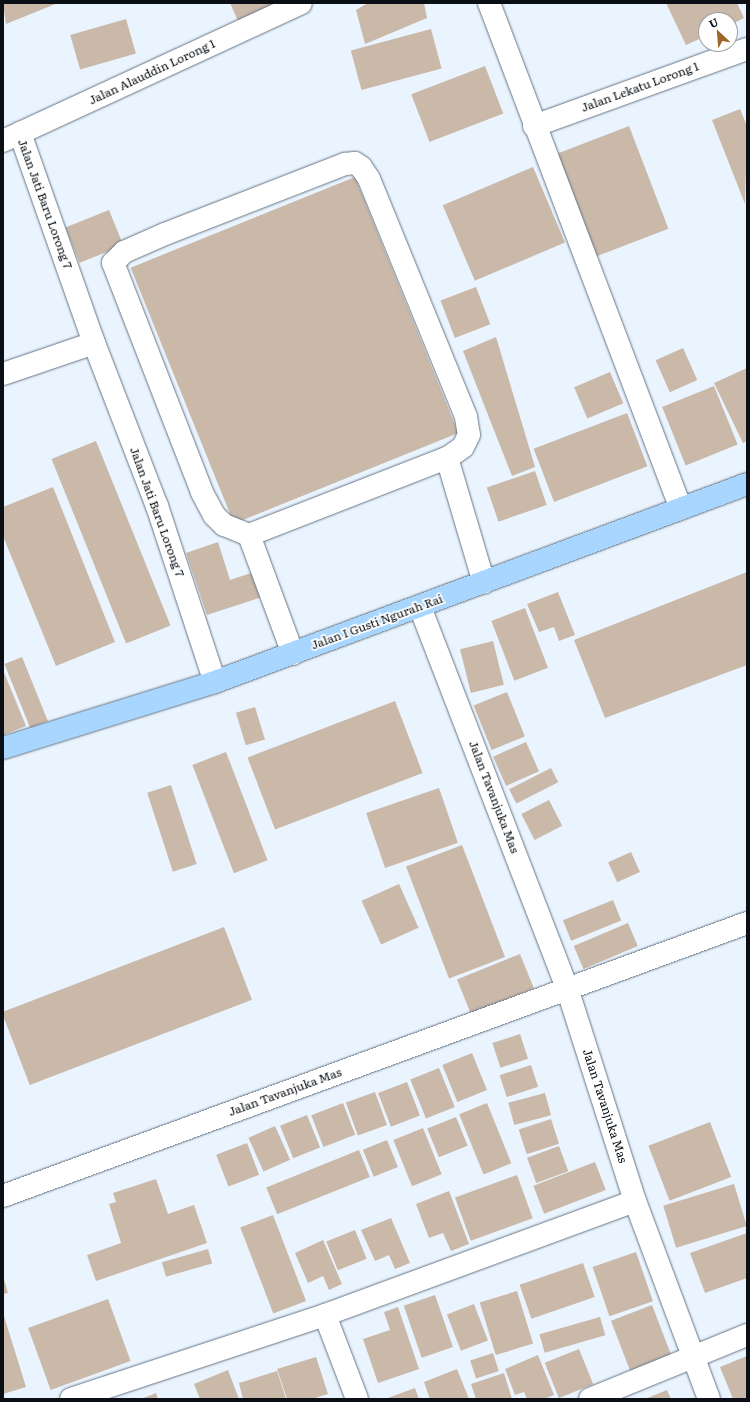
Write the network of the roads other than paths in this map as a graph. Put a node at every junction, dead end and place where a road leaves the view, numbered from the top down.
1 (301, 3) edge
2 (489, 3) edge
3 (747, 49) edge
4 (534, 126) junction
5 (11, 137) edge
6 (94, 343) junction
7 (3, 374) edge
8 (446, 458) junction
9 (747, 484) edge
10 (681, 509) junction
11 (249, 535) junction
12 (484, 582) junction
13 (420, 607) junction
14 (293, 654) junction
15 (215, 682) junction
16 (3, 748) edge
17 (747, 923) edge
18 (567, 988) junction
19 (3, 1196) edge
20 (635, 1201) junction
21 (326, 1316) junction
22 (747, 1335) edge
23 (692, 1356) junction
24 (71, 1399) edge
25 (357, 1399) edge
26 (590, 1399) edge
27 (709, 1399) edge

1 - 5 street, Jalan Alauddin Lorong 1
2 - 4 street
3 - 4 street, Jalan Lekatu Lorong 1
4 - 10 street
5 - 6 street, Jalan Jati Baru Lorong 7
6 - 7 street
6 - 15 street, Jalan Jati Baru Lorong 7
8 - 11 street
8 - 11 street
8 - 12 street
9 - 10 main road, Jalan I Gusti Ngurah Rai
10 - 12 main road, Jalan I Gusti Ngurah Rai
11 - 14 street
12 - 13 main road, Jalan I Gusti Ngurah Rai
13 - 14 main road, Jalan I Gusti Ngurah Rai
13 - 18 street, Jalan Tavanjuka Mas
14 - 15 main road, Jalan I Gusti Ngurah Rai
15 - 16 main road, Jalan I Gusti Ngurah Rai
17 - 18 street
18 - 19 street, Jalan Tavanjuka Mas
18 - 20 street, Jalan Tavanjuka Mas
20 - 21 street
20 - 23 street, Jalan Tavanjuka Mas
21 - 24 street
21 - 25 street
22 - 23 street
23 - 26 street
23 - 27 street, Jalan Tavanjuka Mas

